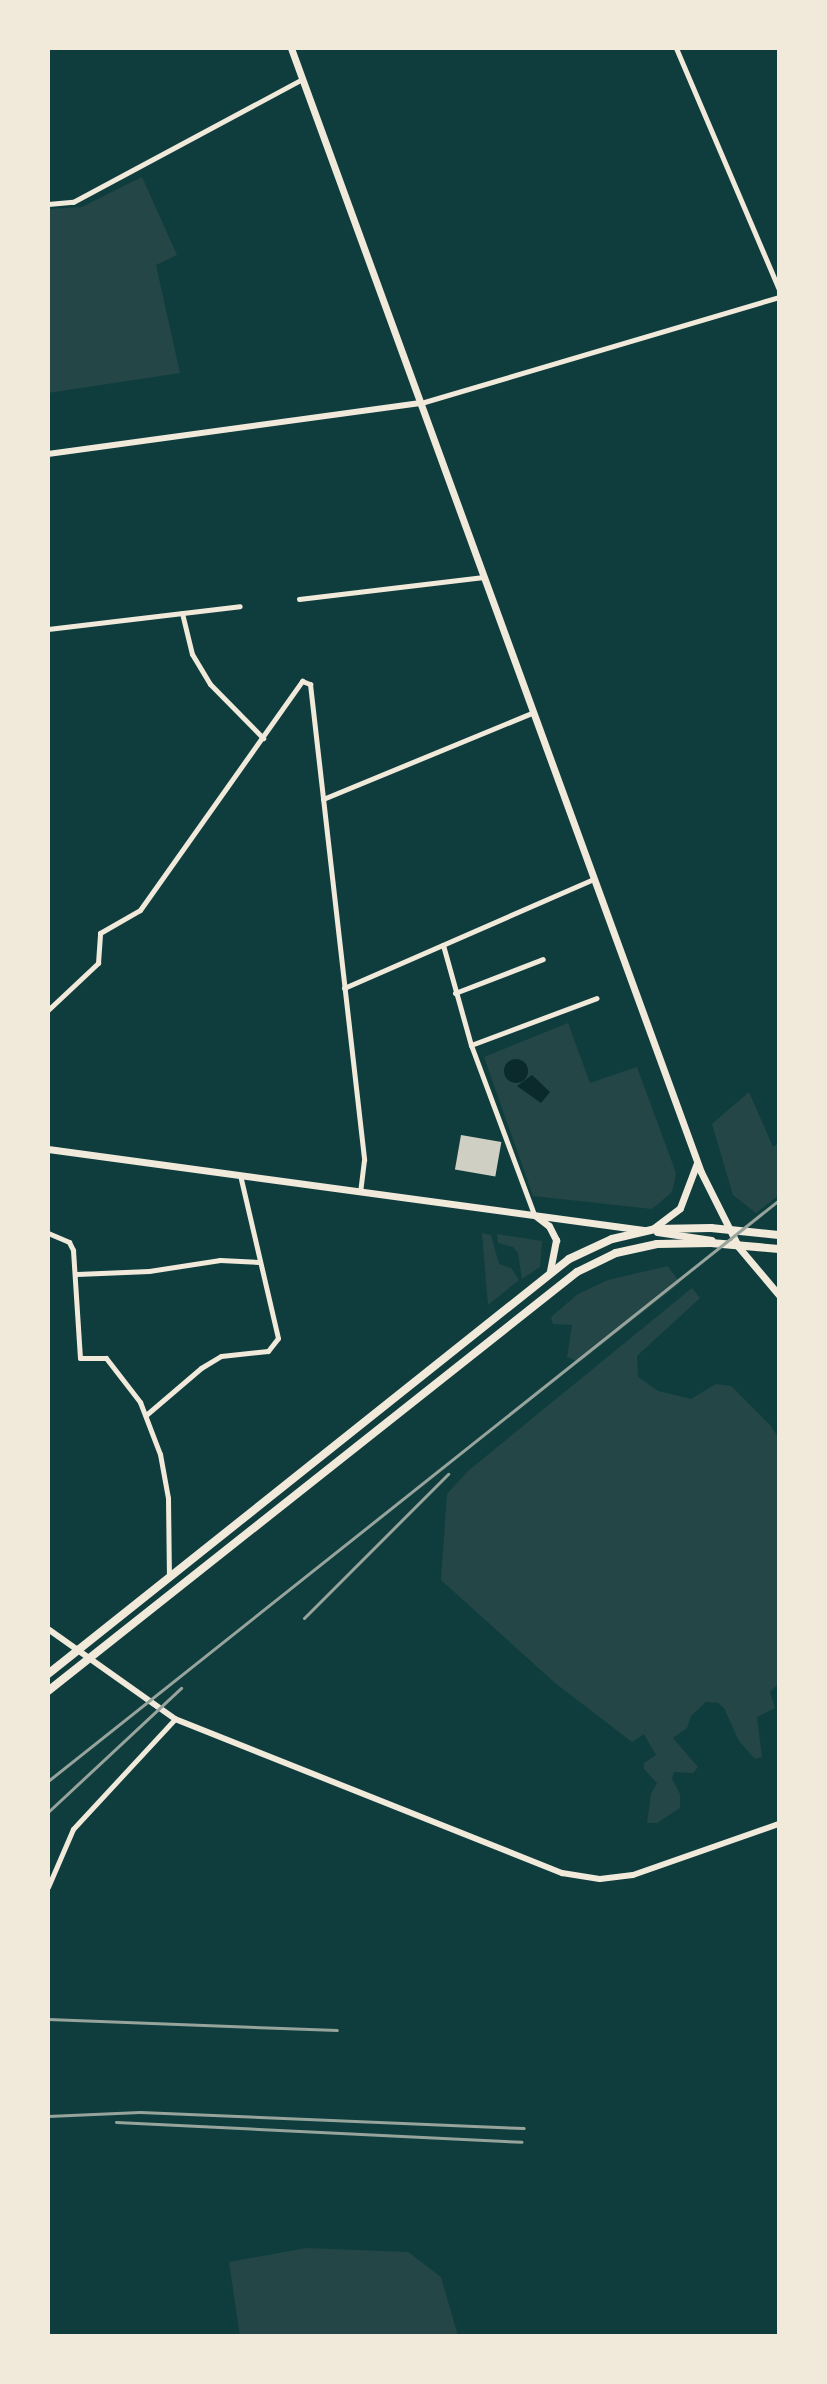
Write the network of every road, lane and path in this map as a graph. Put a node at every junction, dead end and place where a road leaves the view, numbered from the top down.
1 (291, 48) edge
2 (676, 48) edge
3 (302, 79) junction
4 (48, 204) edge
5 (779, 289) edge
6 (779, 297) edge
7 (421, 403) junction
8 (48, 454) edge
9 (484, 577) junction
10 (299, 599) dead end
11 (240, 606) dead end
12 (182, 613) junction
13 (48, 629) edge
14 (534, 712) junction
15 (263, 738) junction
16 (323, 799) junction
17 (594, 879) junction
18 (443, 945) junction
19 (543, 959) dead end
20 (344, 988) junction
21 (455, 993) junction
22 (597, 998) dead end
23 (48, 1010) edge
24 (471, 1045) junction
25 (48, 1149) edge
26 (697, 1161) junction
27 (240, 1174) junction
28 (360, 1191) junction
29 (534, 1214) junction
30 (728, 1229) junction
31 (648, 1230) junction
32 (48, 1233) edge
33 (779, 1235) edge
34 (737, 1244) junction
35 (779, 1249) edge
36 (259, 1262) junction
37 (550, 1272) junction
38 (77, 1274) junction
39 (779, 1295) edge
40 (146, 1415) junction
41 (169, 1577) junction
42 (48, 1629) edge
43 (78, 1650) junction
44 (90, 1658) junction
45 (48, 1674) edge
46 (48, 1691) edge
47 (175, 1719) junction
48 (779, 1824) edge
49 (48, 1887) edge

1 - 3 main road
2 - 5 street
3 - 4 street
3 - 7 main road
6 - 7 street
7 - 8 street
7 - 9 main road
9 - 10 street
9 - 14 main road
11 - 12 street
12 - 13 street
12 - 15 street
14 - 16 street
14 - 17 main road
15 - 16 street
15 - 23 street
16 - 20 street
17 - 18 street
17 - 26 main road
18 - 20 street
18 - 21 street
19 - 21 street
20 - 28 street
21 - 24 street
22 - 24 street
24 - 29 street
25 - 27 main road
26 - 30 main road
26 - 31 main road
27 - 28 main road
27 - 36 street
28 - 29 main road
29 - 31 main road
29 - 37 main road
30 - 31 highway
30 - 33 highway
30 - 34 main road
31 - 34 main road
31 - 37 highway
32 - 38 street
34 - 35 highway
34 - 39 main road
34 - 44 highway
36 - 38 street
36 - 40 street
37 - 41 highway
38 - 40 street
40 - 41 street
41 - 43 highway
42 - 43 street
43 - 44 street
43 - 45 highway
44 - 46 highway
44 - 47 street
47 - 48 street
47 - 49 street

